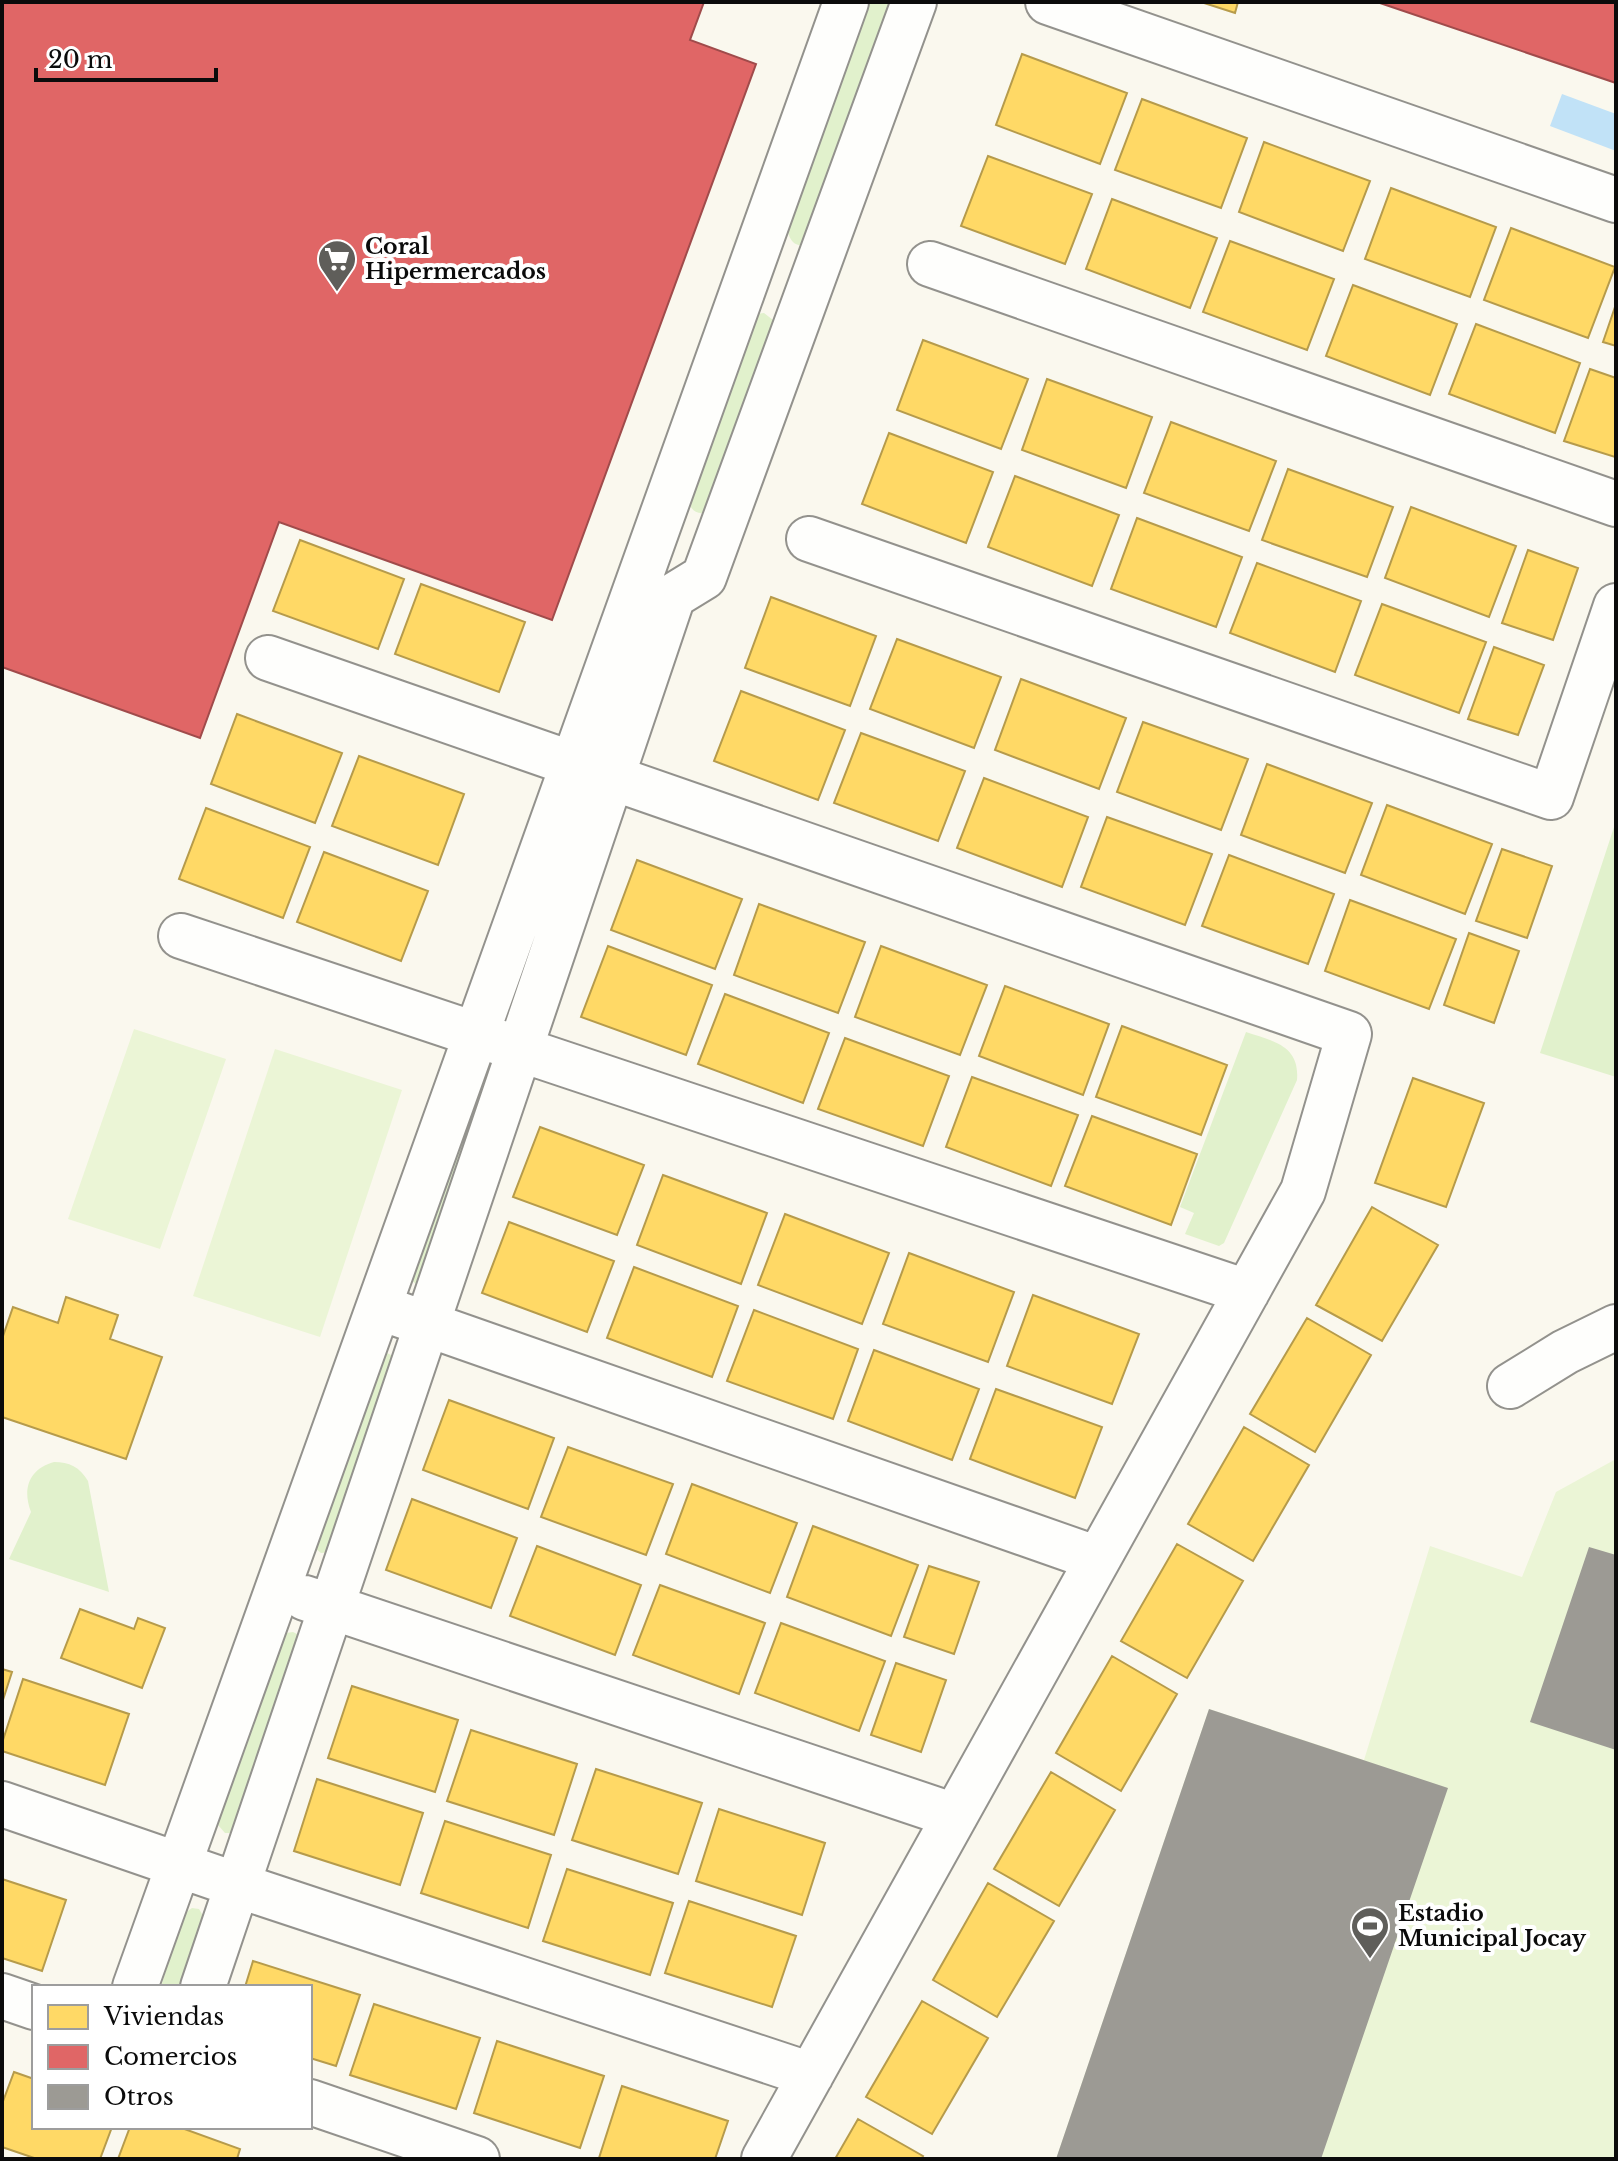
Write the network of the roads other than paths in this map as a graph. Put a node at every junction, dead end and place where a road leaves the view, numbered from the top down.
1 (846, 2) edge
2 (914, 2) edge
3 (1048, 2) edge
4 (1616, 200) edge
5 (930, 264) dead end
6 (750, 272) junction
7 (809, 289) junction
8 (1616, 504) edge
9 (809, 539) dead end
10 (1616, 606) edge
11 (268, 658) dead end
12 (593, 771) junction
13 (181, 936) dead end
14 (476, 1035) junction
15 (521, 1048) junction
16 (1247, 1292) junction
17 (379, 1306) junction
18 (427, 1325) junction
19 (1616, 1327) edge
20 (1510, 1386) dead end
21 (1098, 1559) junction
22 (277, 1589) junction
23 (331, 1606) junction
24 (2, 1804) edge
25 (955, 1816) junction
26 (179, 1864) junction
27 (237, 1885) junction
28 (136, 1985) edge
29 (204, 1985) edge
30 (2, 1996) edge
31 (32, 2006) edge
32 (811, 2075) junction
33 (312, 2103) edge
34 (477, 2159) edge
35 (764, 2159) edge

1 - 6 street
2 - 7 street
3 - 4 street
5 - 8 street
6 - 7 street
6 - 12 street
7 - 12 street
9 - 10 street
11 - 12 street
12 - 14 street
12 - 15 street
12 - 16 street
13 - 14 street
14 - 15 street
14 - 17 street
15 - 16 street
15 - 18 street
16 - 21 street
17 - 18 street
17 - 22 street
18 - 21 street
18 - 23 street
19 - 20 street
21 - 25 street
22 - 23 street
22 - 26 street
23 - 25 street
23 - 27 street
24 - 26 street
25 - 32 street
26 - 27 street
26 - 28 street
27 - 29 street
27 - 32 street
30 - 31 street
32 - 35 street
33 - 34 street

